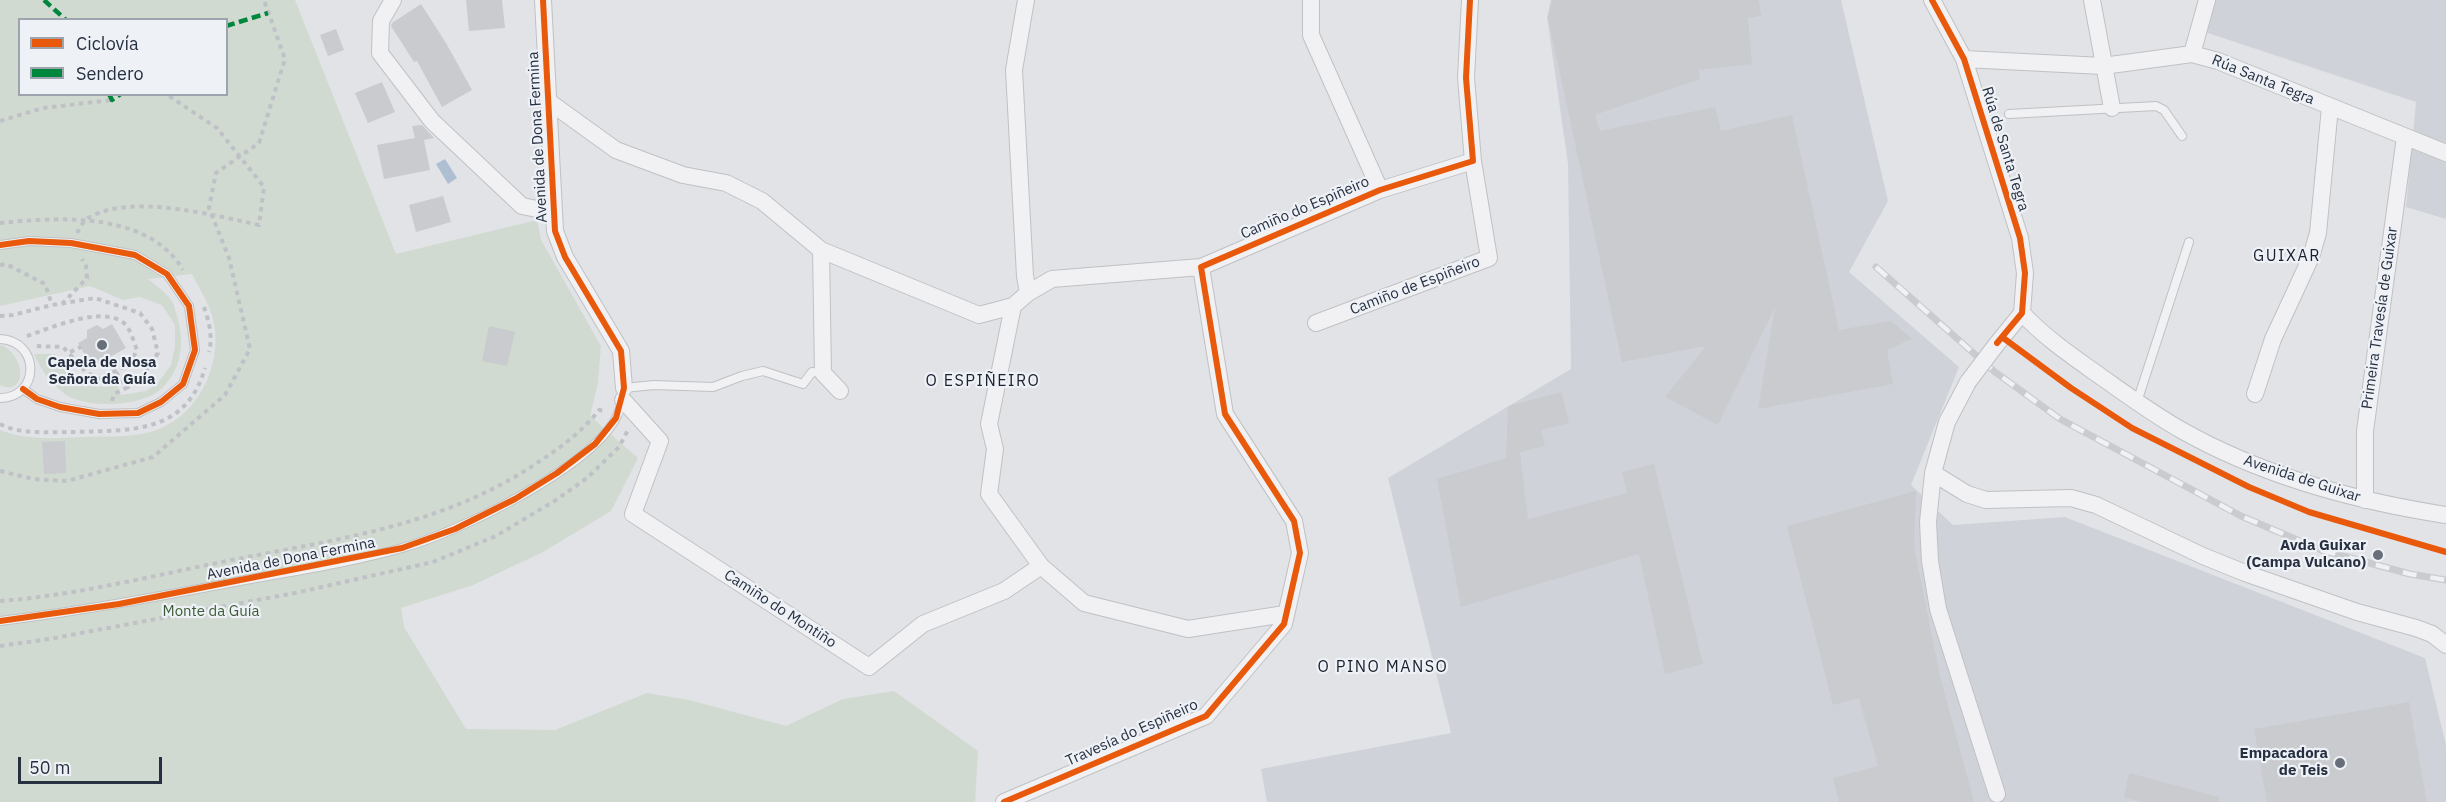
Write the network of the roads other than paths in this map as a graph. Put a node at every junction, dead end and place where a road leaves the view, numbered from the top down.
1 (393, 0) edge
2 (543, 0) edge
3 (1026, 0) edge
4 (1311, 0) edge
5 (1470, 0) edge
6 (1932, 0) edge
7 (2091, 0) edge
8 (2207, 0) edge
9 (2192, 54) junction
10 (1964, 59) junction
11 (2103, 66) junction
12 (548, 101) junction
13 (2330, 107) junction
14 (2112, 108) junction
15 (2009, 114) dead end
16 (2182, 136) dead end
17 (2405, 137) junction
18 (2446, 153) edge
19 (1473, 161) junction
20 (1380, 190) junction
21 (552, 212) junction
22 (2189, 242) dead end
23 (0, 245) edge
24 (821, 250) junction
25 (1201, 267) junction
26 (1028, 292) junction
27 (1012, 306) junction
28 (2022, 314) junction
29 (1316, 323) dead end
30 (0, 339) edge
31 (823, 373) junction
32 (23, 389) junction
33 (840, 391) dead end
34 (623, 394) junction
35 (2255, 394) dead end
36 (0, 398) edge
37 (2137, 402) junction
38 (1933, 473) junction
39 (2365, 500) junction
40 (2446, 515) edge
41 (1041, 566) junction
42 (1285, 614) junction
43 (0, 621) edge
44 (2446, 645) edge
45 (1997, 794) dead end
46 (1004, 802) edge

1 - 21 street, Avenida de Dona Fermina
2 - 12 street, Avenida de Dona Fermina
3 - 26 street
4 - 20 street, Camiño do Espiñeiro
5 - 19 street
6 - 10 street, Rúa de Santa Tegra
7 - 11 street
8 - 9 street
9 - 11 street, Rúa Santa Tegra
9 - 13 street, Rúa Santa Tegra
10 - 11 street, Rúa Santa Tegra
10 - 28 street, Rúa de Santa Tegra
11 - 14 street
12 - 21 street, Avenida de Dona Fermina
12 - 24 street, Camiño do Espiñeiro
13 - 17 street, Rúa Santa Tegra
13 - 35 street
14 - 15 lane
14 - 16 lane
17 - 18 street, Rúa Santa Tegra
17 - 39 street, Primeira Travesía de Guixar
19 - 20 street, Camiño do Espiñeiro
19 - 29 street, Camiño de Espiñeiro
20 - 25 street, Camiño do Espiñeiro
21 - 34 street, Avenida de Dona Fermina
22 - 37 lane
23 - 32 lane
24 - 27 street, Camiño do Espiñeiro
24 - 31 street
25 - 26 street, Camiño do Espiñeiro
25 - 42 street, Travesía do Espiñeiro
26 - 27 street, Camiño do Espiñeiro
27 - 41 street
28 - 37 street, Avenida de Guixar
28 - 38 street, bridge
30 - 32 lane
31 - 33 street
31 - 34 lane
32 - 36 lane
34 - 41 street, Camiño do Montiño
34 - 43 lane, Avenida de Dona Fermina
37 - 39 street, Avenida de Guixar
38 - 44 street
38 - 45 street
39 - 40 street, Avenida de Guixar
41 - 42 street
42 - 46 street, Travesía do Espiñeiro

